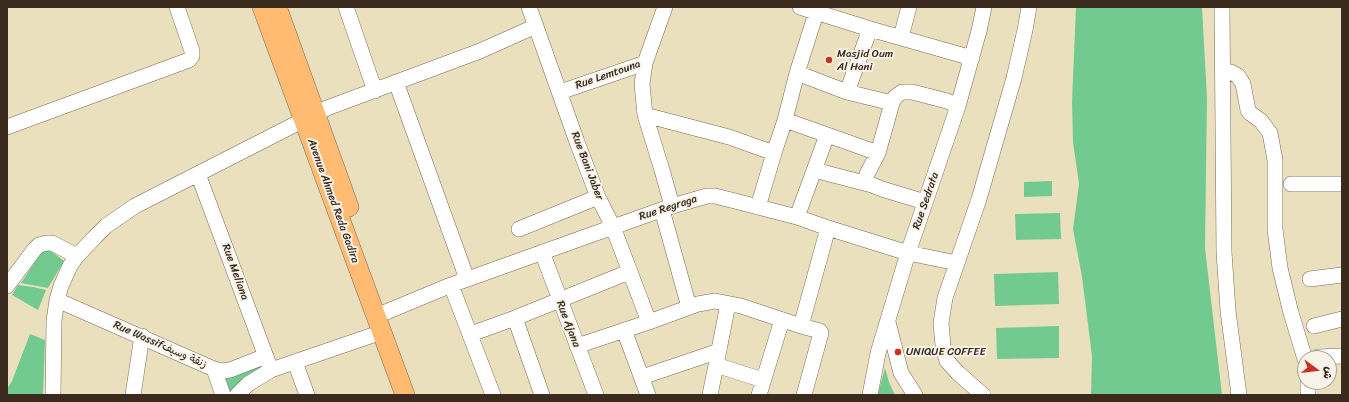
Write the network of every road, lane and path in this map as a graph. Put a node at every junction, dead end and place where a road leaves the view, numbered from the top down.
1 (176, 7) edge
2 (262, 7) edge
3 (277, 7) edge
4 (346, 7) edge
5 (529, 7) edge
6 (665, 7) edge
7 (800, 7) edge
8 (909, 7) edge
9 (984, 7) edge
10 (1029, 7) edge
11 (1222, 7) edge
12 (818, 9) edge
13 (536, 26) junction
14 (870, 29) junction
15 (901, 37) junction
16 (972, 58) junction
17 (645, 63) junction
18 (797, 73) junction
19 (1223, 73) junction
20 (396, 82) junction
21 (375, 91) junction
22 (560, 92) junction
23 (848, 92) junction
24 (892, 103) junction
25 (958, 106) junction
26 (645, 115) junction
27 (310, 117) junction
28 (785, 120) junction
29 (7, 127) edge
30 (827, 135) junction
31 (774, 153) junction
32 (878, 153) junction
33 (814, 170) junction
34 (198, 174) junction
35 (866, 183) junction
36 (1292, 184) dead end
37 (1342, 184) edge
38 (598, 197) junction
39 (925, 202) junction
40 (758, 207) junction
41 (667, 208) junction
42 (797, 217) junction
43 (613, 227) junction
44 (828, 228) junction
45 (519, 229) dead end
46 (542, 252) junction
47 (908, 253) junction
48 (77, 256) junction
49 (957, 263) junction
50 (629, 272) junction
51 (1342, 275) edge
52 (468, 279) junction
53 (1310, 279) dead end
54 (451, 285) junction
55 (7, 286) edge
56 (57, 300) junction
57 (559, 300) junction
58 (728, 304) junction
59 (689, 307) junction
60 (386, 312) junction
61 (515, 318) junction
62 (1342, 318) edge
63 (888, 319) junction
64 (782, 320) junction
65 (649, 322) junction
66 (801, 326) junction
67 (1314, 326) dead end
68 (624, 330) junction
69 (382, 332) junction
70 (471, 334) junction
71 (142, 336) junction
72 (577, 346) junction
73 (1308, 350) edge
74 (266, 356) junction
75 (717, 358) junction
76 (295, 362) junction
77 (214, 369) junction
78 (271, 370) junction
79 (642, 377) junction
80 (763, 380) junction
81 (593, 394) edge
82 (52, 395) edge
83 (133, 395) edge
84 (223, 395) edge
85 (237, 395) edge
86 (307, 395) edge
87 (405, 395) edge
88 (417, 395) edge
89 (493, 395) edge
90 (542, 395) edge
91 (648, 395) edge
92 (710, 395) edge
93 (758, 395) edge
94 (804, 395) edge
95 (870, 395) edge
96 (915, 395) edge
97 (983, 395) edge
98 (1239, 395) edge

1 - 29 street
2 - 27 main road, Avenue Ahmed Reda Gadira
3 - 27 main road, Avenue Ahmed Reda Gadira
4 - 21 street
5 - 13 street, Rue Bani Jaber
6 - 17 street, Rue Lemtouna
7 - 12 street
8 - 15 street
9 - 16 street, Rue Sedrata
10 - 49 street
11 - 19 street
12 - 14 street
12 - 18 street
13 - 20 street
13 - 22 street, Rue Bani Jaber
14 - 15 street
14 - 23 street
15 - 16 street
16 - 25 street, Rue Sedrata
17 - 22 street, Rue Lemtouna
17 - 26 street
18 - 23 street
18 - 28 street
19 - 73 street
19 - 98 street
20 - 21 street
20 - 52 street
21 - 27 street
22 - 38 street, Rue Bani Jaber
23 - 24 street
24 - 25 street
24 - 32 street
25 - 39 street, Rue Sedrata
26 - 31 street
26 - 41 street
27 - 34 street
27 - 60 main road, Avenue Ahmed Reda Gadira
27 - 69 main road, Avenue Ahmed Reda Gadira
28 - 30 street
28 - 31 street
30 - 32 street
30 - 33 street
31 - 40 street
32 - 35 street
33 - 35 street
33 - 42 street
34 - 48 street
34 - 74 street, Rue Meliana
35 - 39 street
36 - 37 street
38 - 43 street, Rue Bani Jaber
38 - 45 street
39 - 47 street, Rue Sedrata
40 - 41 street, Rue Regraga
40 - 42 street, Rue Regraga
41 - 43 street, Rue Regraga
41 - 59 street
42 - 44 street, Rue Regraga
43 - 46 street, Rue Regraga
43 - 50 street, Rue Bani Jaber
44 - 47 street, Rue Regraga
44 - 66 street
46 - 52 street, Rue Regraga
46 - 57 street, Rue Ajana
47 - 49 street, Rue Regraga
47 - 63 street, Rue Sedrata
48 - 55 street
48 - 56 street
49 - 97 street
50 - 57 street
50 - 65 street, Rue Bani Jaber
51 - 53 street
52 - 54 street, Rue Regraga
54 - 60 street, Rue Regraga
54 - 70 street
56 - 71 street, Rue Wassifزنقة وسيف
56 - 82 street
57 - 61 street
57 - 72 street, Rue Ajana
58 - 59 street
58 - 64 street
58 - 75 street
59 - 65 street
60 - 88 main road, Avenue Ahmed Reda Gadira
61 - 70 street
61 - 90 street
62 - 67 street
63 - 95 street, Rue Sedrata
63 - 96 street
64 - 66 street
64 - 80 street
65 - 68 street
66 - 94 street
68 - 72 street
68 - 79 street
69 - 76 street
69 - 87 main road, Avenue Ahmed Reda Gadira
70 - 89 street
71 - 77 street, Rue Wassifزنقة وسيف
71 - 83 street
72 - 81 street, Rue Ajana
74 - 77 street, Rue Wassifزنقة وسيف
74 - 78 street, Rue Meliana
75 - 79 street
75 - 80 street
75 - 92 street
76 - 78 street
76 - 86 street
77 - 84 street
78 - 85 street
79 - 91 street
80 - 93 street

